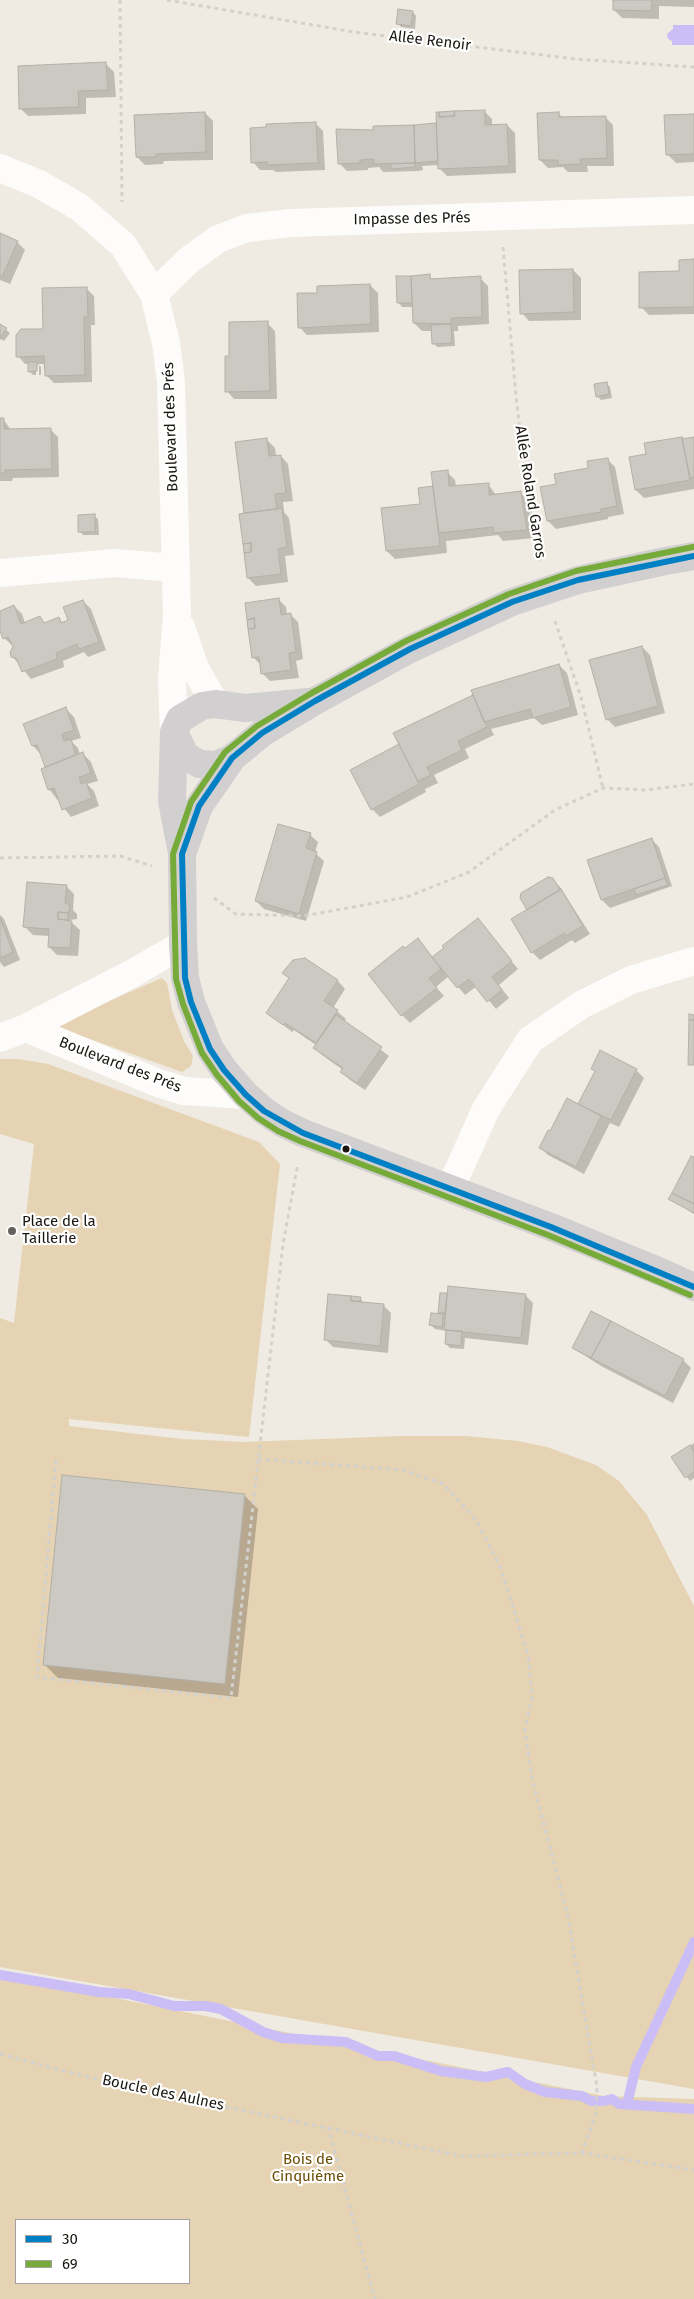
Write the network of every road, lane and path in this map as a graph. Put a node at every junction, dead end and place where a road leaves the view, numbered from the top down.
1 (120, 0) edge
2 (167, 0) edge
3 (694, 67) edge
4 (0, 168) edge
5 (694, 210) edge
6 (502, 217) junction
7 (123, 245) junction
8 (154, 294) junction
9 (694, 556) edge
10 (175, 568) junction
11 (0, 573) edge
12 (546, 591) junction
13 (177, 616) junction
14 (315, 701) junction
15 (215, 704) junction
16 (174, 732) junction
17 (232, 758) junction
18 (694, 784) edge
19 (603, 788) junction
20 (0, 858) edge
21 (182, 865) junction
22 (183, 944) junction
23 (694, 961) edge
24 (26, 1028) junction
25 (0, 1038) edge
26 (246, 1095) junction
27 (304, 1133) junction
28 (450, 1189) junction
29 (694, 1287) edge
30 (258, 1459) junction
31 (56, 1460) dead end
32 (0, 2054) edge
33 (328, 2127) junction
34 (582, 2153) junction
35 (694, 2170) edge
36 (375, 2299) edge

1 - 7 path
2 - 3 path, Allée Renoir
4 - 7 street, Boulevard des Prés
5 - 6 street, Impasse des Prés
6 - 8 street, Impasse des Prés
6 - 12 path, Allée Roland Garros
7 - 8 street, Boulevard des Prés
8 - 10 street, Boulevard des Prés
9 - 12 street
10 - 11 street
10 - 13 street, Boulevard des Prés
12 - 14 street
12 - 19 path, Allée Roland Garros
13 - 15 street, Boulevard des Prés
13 - 16 street, Boulevard des Prés
14 - 15 street
14 - 17 street
15 - 16 street
15 - 17 street
16 - 17 street
16 - 21 street, Boulevard des Prés
17 - 21 street
18 - 19 path
19 - 21 path
20 - 21 path
21 - 22 street
22 - 24 street, Boulevard des Prés
22 - 26 street
23 - 28 street
24 - 25 street, Boulevard des Prés
24 - 26 street, Boulevard des Prés
26 - 27 street
27 - 28 street
27 - 30 path
28 - 29 street
30 - 31 path
30 - 34 path
32 - 33 path, Boucle des Aulnes
33 - 34 path, Boucle des Aulnes
33 - 36 path
34 - 35 path, Boucle des Aulnes

